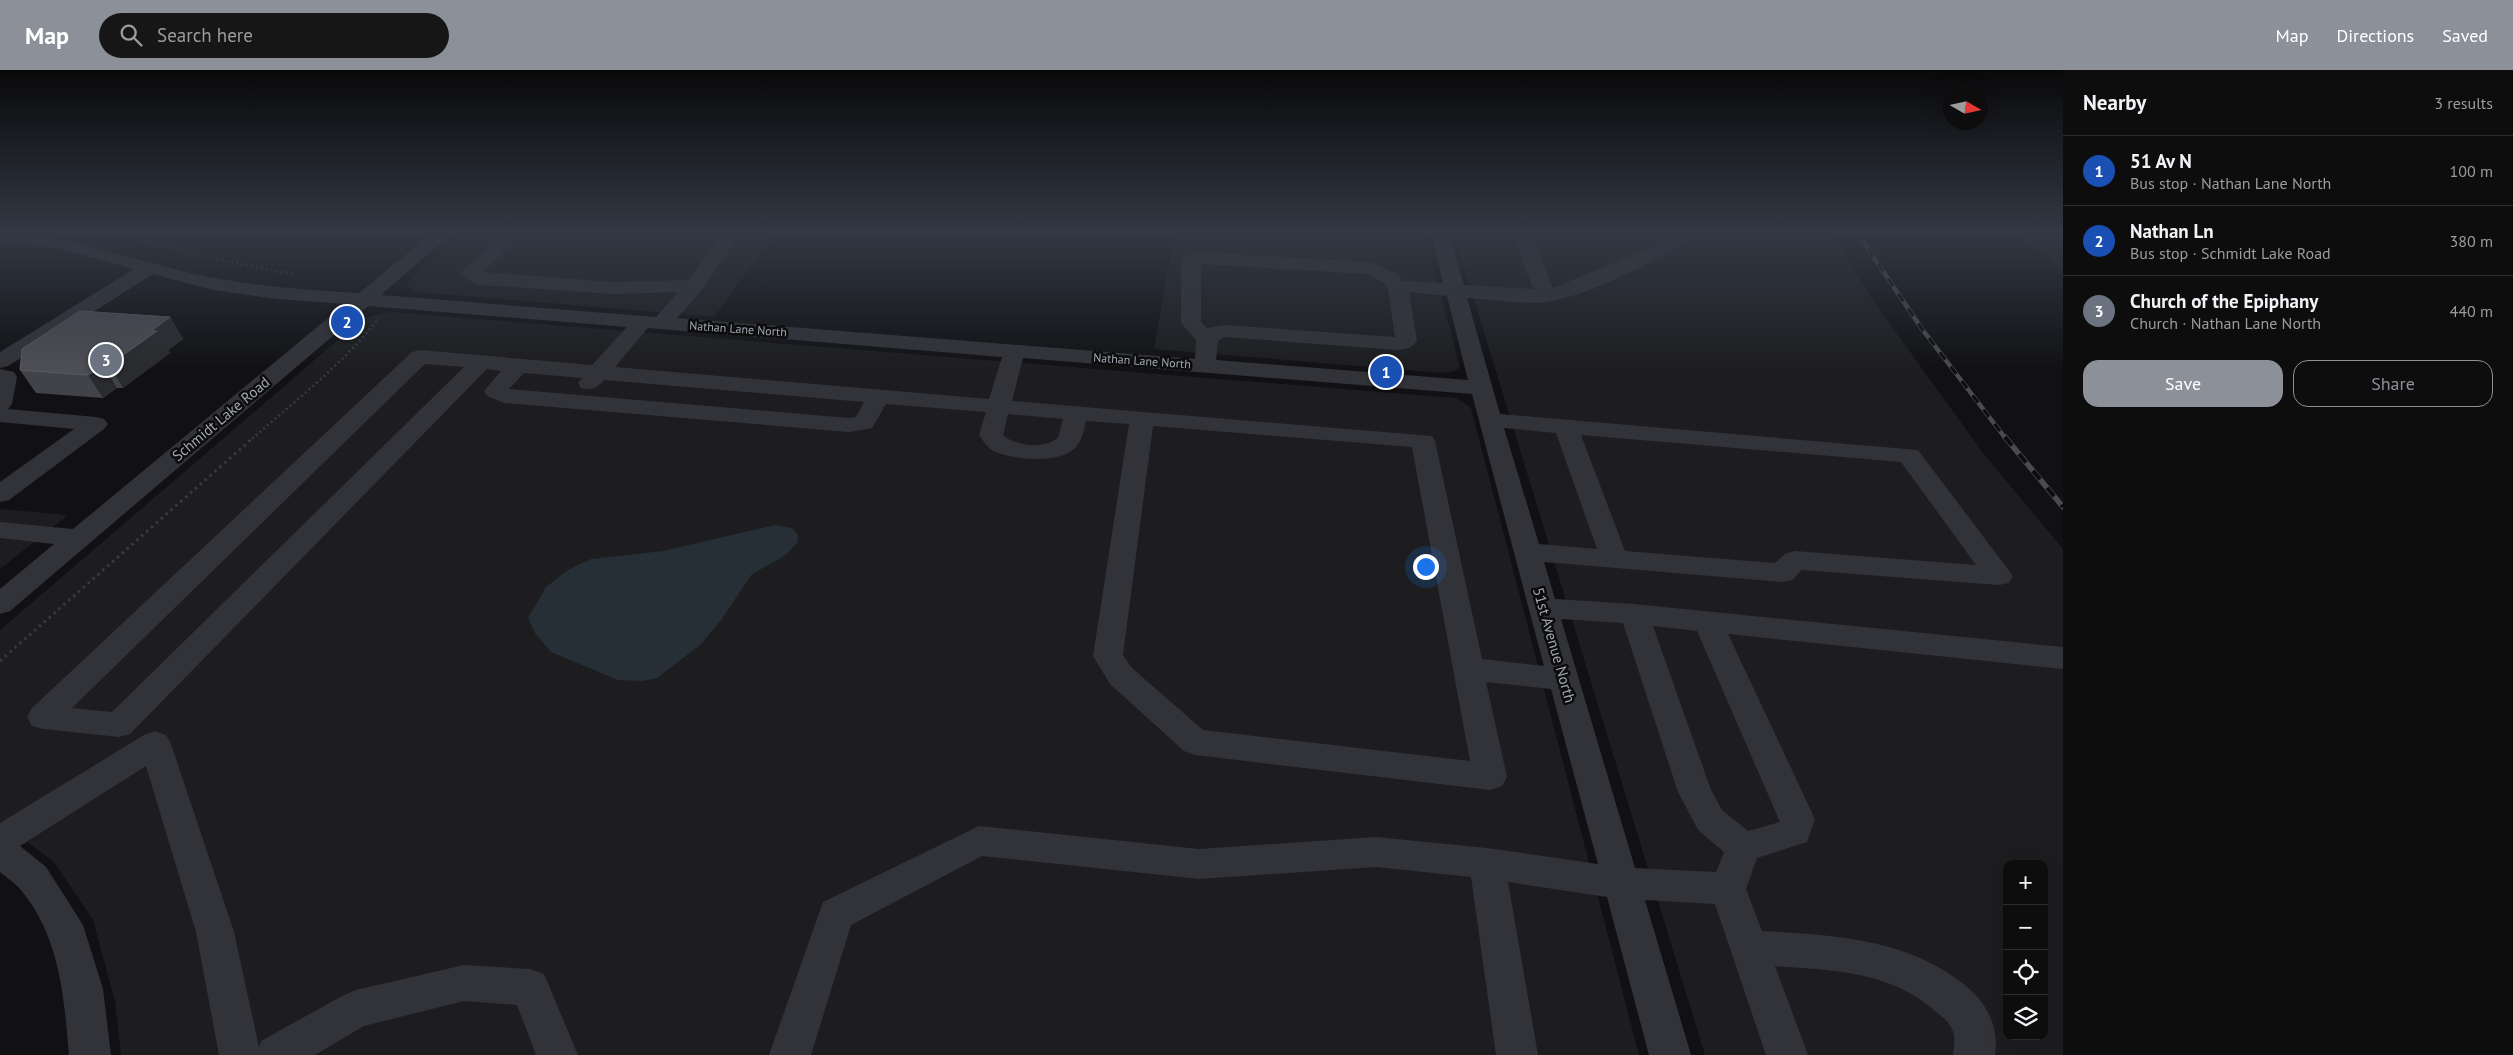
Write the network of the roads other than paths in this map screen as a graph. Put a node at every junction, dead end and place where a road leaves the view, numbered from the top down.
1 (129, 280) edge
2 (202, 280) edge
3 (390, 280) edge
4 (495, 280) edge
5 (699, 280) edge
6 (1190, 280) edge
7 (1392, 280) edge
8 (1453, 280) edge
9 (1540, 280) edge
10 (1593, 280) edge
11 (695, 286) junction
12 (1398, 287) junction
13 (1456, 291) junction
14 (1546, 296) junction
15 (362, 300) junction
16 (652, 323) junction
17 (1207, 339) junction
18 (1014, 351) junction
19 (0, 361) edge
20 (482, 362) junction
21 (519, 365) junction
22 (1205, 366) junction
23 (597, 372) junction
24 (0, 376) edge
25 (1483, 388) junction
26 (879, 396) junction
27 (574, 402) junction
28 (0, 404) edge
29 (1000, 406) junction
30 (1076, 413) junction
31 (0, 415) edge
32 (1142, 419) junction
33 (1490, 420) junction
34 (1566, 426) junction
35 (0, 494) edge
36 (0, 530) edge
37 (80, 538) junction
38 (1528, 552) junction
39 (1615, 560) junction
40 (0, 604) edge
41 (1544, 608) junction
42 (1634, 614) junction
43 (1708, 622) junction
44 (2063, 658) edge
45 (1470, 670) junction
46 (1564, 679) junction
47 (0, 842) edge
48 (1743, 847) junction
49 (0, 851) edge
50 (1487, 863) junction
51 (1621, 883) junction
52 (1728, 889) junction
53 (1749, 947) junction
54 (90, 1055) edge
55 (240, 1055) edge
56 (276, 1055) edge
57 (557, 1055) edge
58 (790, 1055) edge
59 (1517, 1055) edge
60 (1670, 1055) edge
61 (1787, 1055) edge
62 (1974, 1055) edge

1 - 19 street
2 - 15 street, Nathan Lane North
3 - 15 street, Schmidt Lake Road
4 - 11 street
5 - 11 street
6 - 17 street
7 - 12 street
8 - 13 street, 51st Avenue North
9 - 14 street
10 - 14 street
11 - 16 street
12 - 13 street
12 - 17 street
13 - 14 street
13 - 25 street, 51st Avenue North
15 - 16 street, Nathan Lane North
15 - 37 street, Schmidt Lake Road
16 - 18 street, Nathan Lane North
16 - 23 street
17 - 22 street
18 - 22 street, Nathan Lane North
18 - 29 street
20 - 20 street
20 - 21 street
21 - 23 street
21 - 27 street
22 - 25 street, Nathan Lane North
23 - 26 street
23 - 27 street
24 - 28 street
25 - 33 street, 51st Avenue North
26 - 27 street
26 - 29 street
29 - 30 street
29 - 30 street
30 - 32 street
31 - 35 street
32 - 45 street
32 - 45 street
33 - 34 street
33 - 38 street, 51st Avenue North
34 - 39 street
34 - 39 street
36 - 37 street
37 - 40 street, Schmidt Lake Road
38 - 39 street
38 - 41 street, 51st Avenue North
41 - 42 street
41 - 46 street, 51st Avenue North
42 - 43 street
42 - 48 street
43 - 44 street
43 - 48 street
45 - 46 street
46 - 51 street, 51st Avenue North
47 - 55 street
48 - 52 street
49 - 54 street
50 - 51 street
50 - 58 street
50 - 59 street
51 - 52 street
51 - 60 street, 51st Avenue North
52 - 53 street
53 - 61 street
53 - 62 street
56 - 57 street

